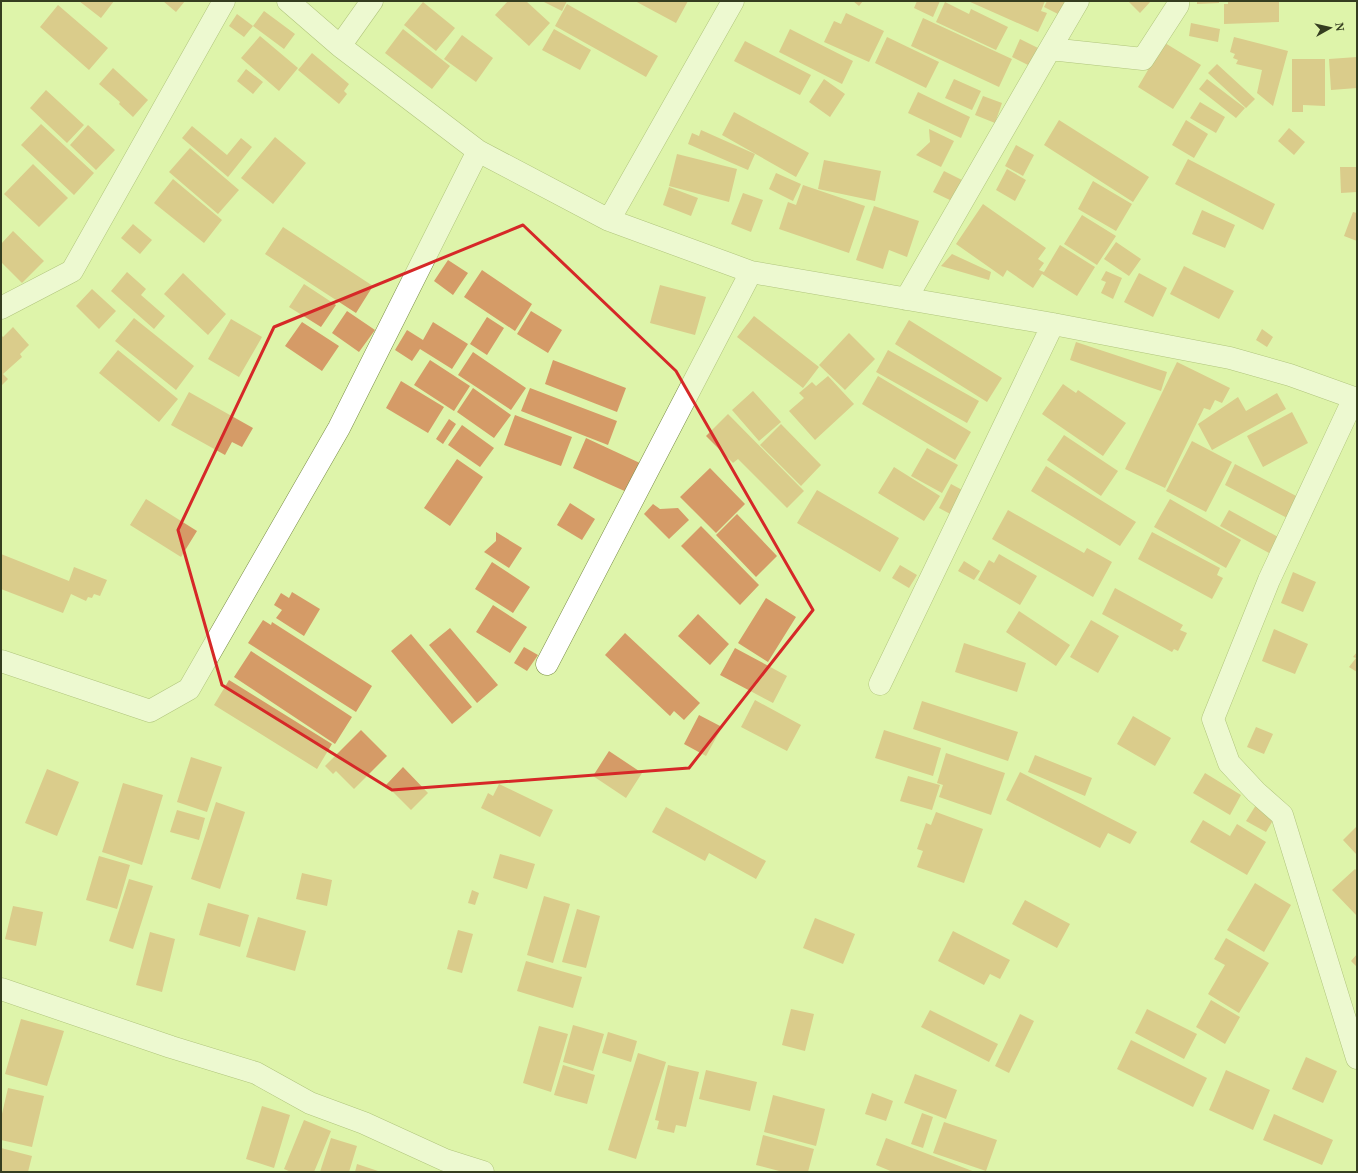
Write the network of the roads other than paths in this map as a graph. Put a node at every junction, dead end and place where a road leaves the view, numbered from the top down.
1 (224, 1) edge
2 (288, 1) edge
3 (372, 1) edge
4 (733, 1) edge
5 (1078, 1) edge
6 (1178, 1) edge
7 (340, 46) junction
8 (1050, 49) junction
9 (478, 151) junction
10 (609, 220) junction
11 (751, 272) junction
12 (906, 299) junction
13 (1, 308) edge
14 (1053, 324) junction
15 (1355, 399) edge
16 (1, 661) edge
17 (547, 664) dead end
18 (880, 684) dead end
19 (1, 988) edge
20 (1357, 1058) edge
21 (483, 1172) edge

1 - 13 street
2 - 7 street
3 - 7 street
4 - 10 street
5 - 8 street
6 - 8 street
7 - 9 street
8 - 12 street
9 - 10 street
9 - 16 street
10 - 11 street
11 - 12 street
11 - 17 street
12 - 14 street
14 - 15 street
14 - 18 street
15 - 20 street
19 - 21 street

